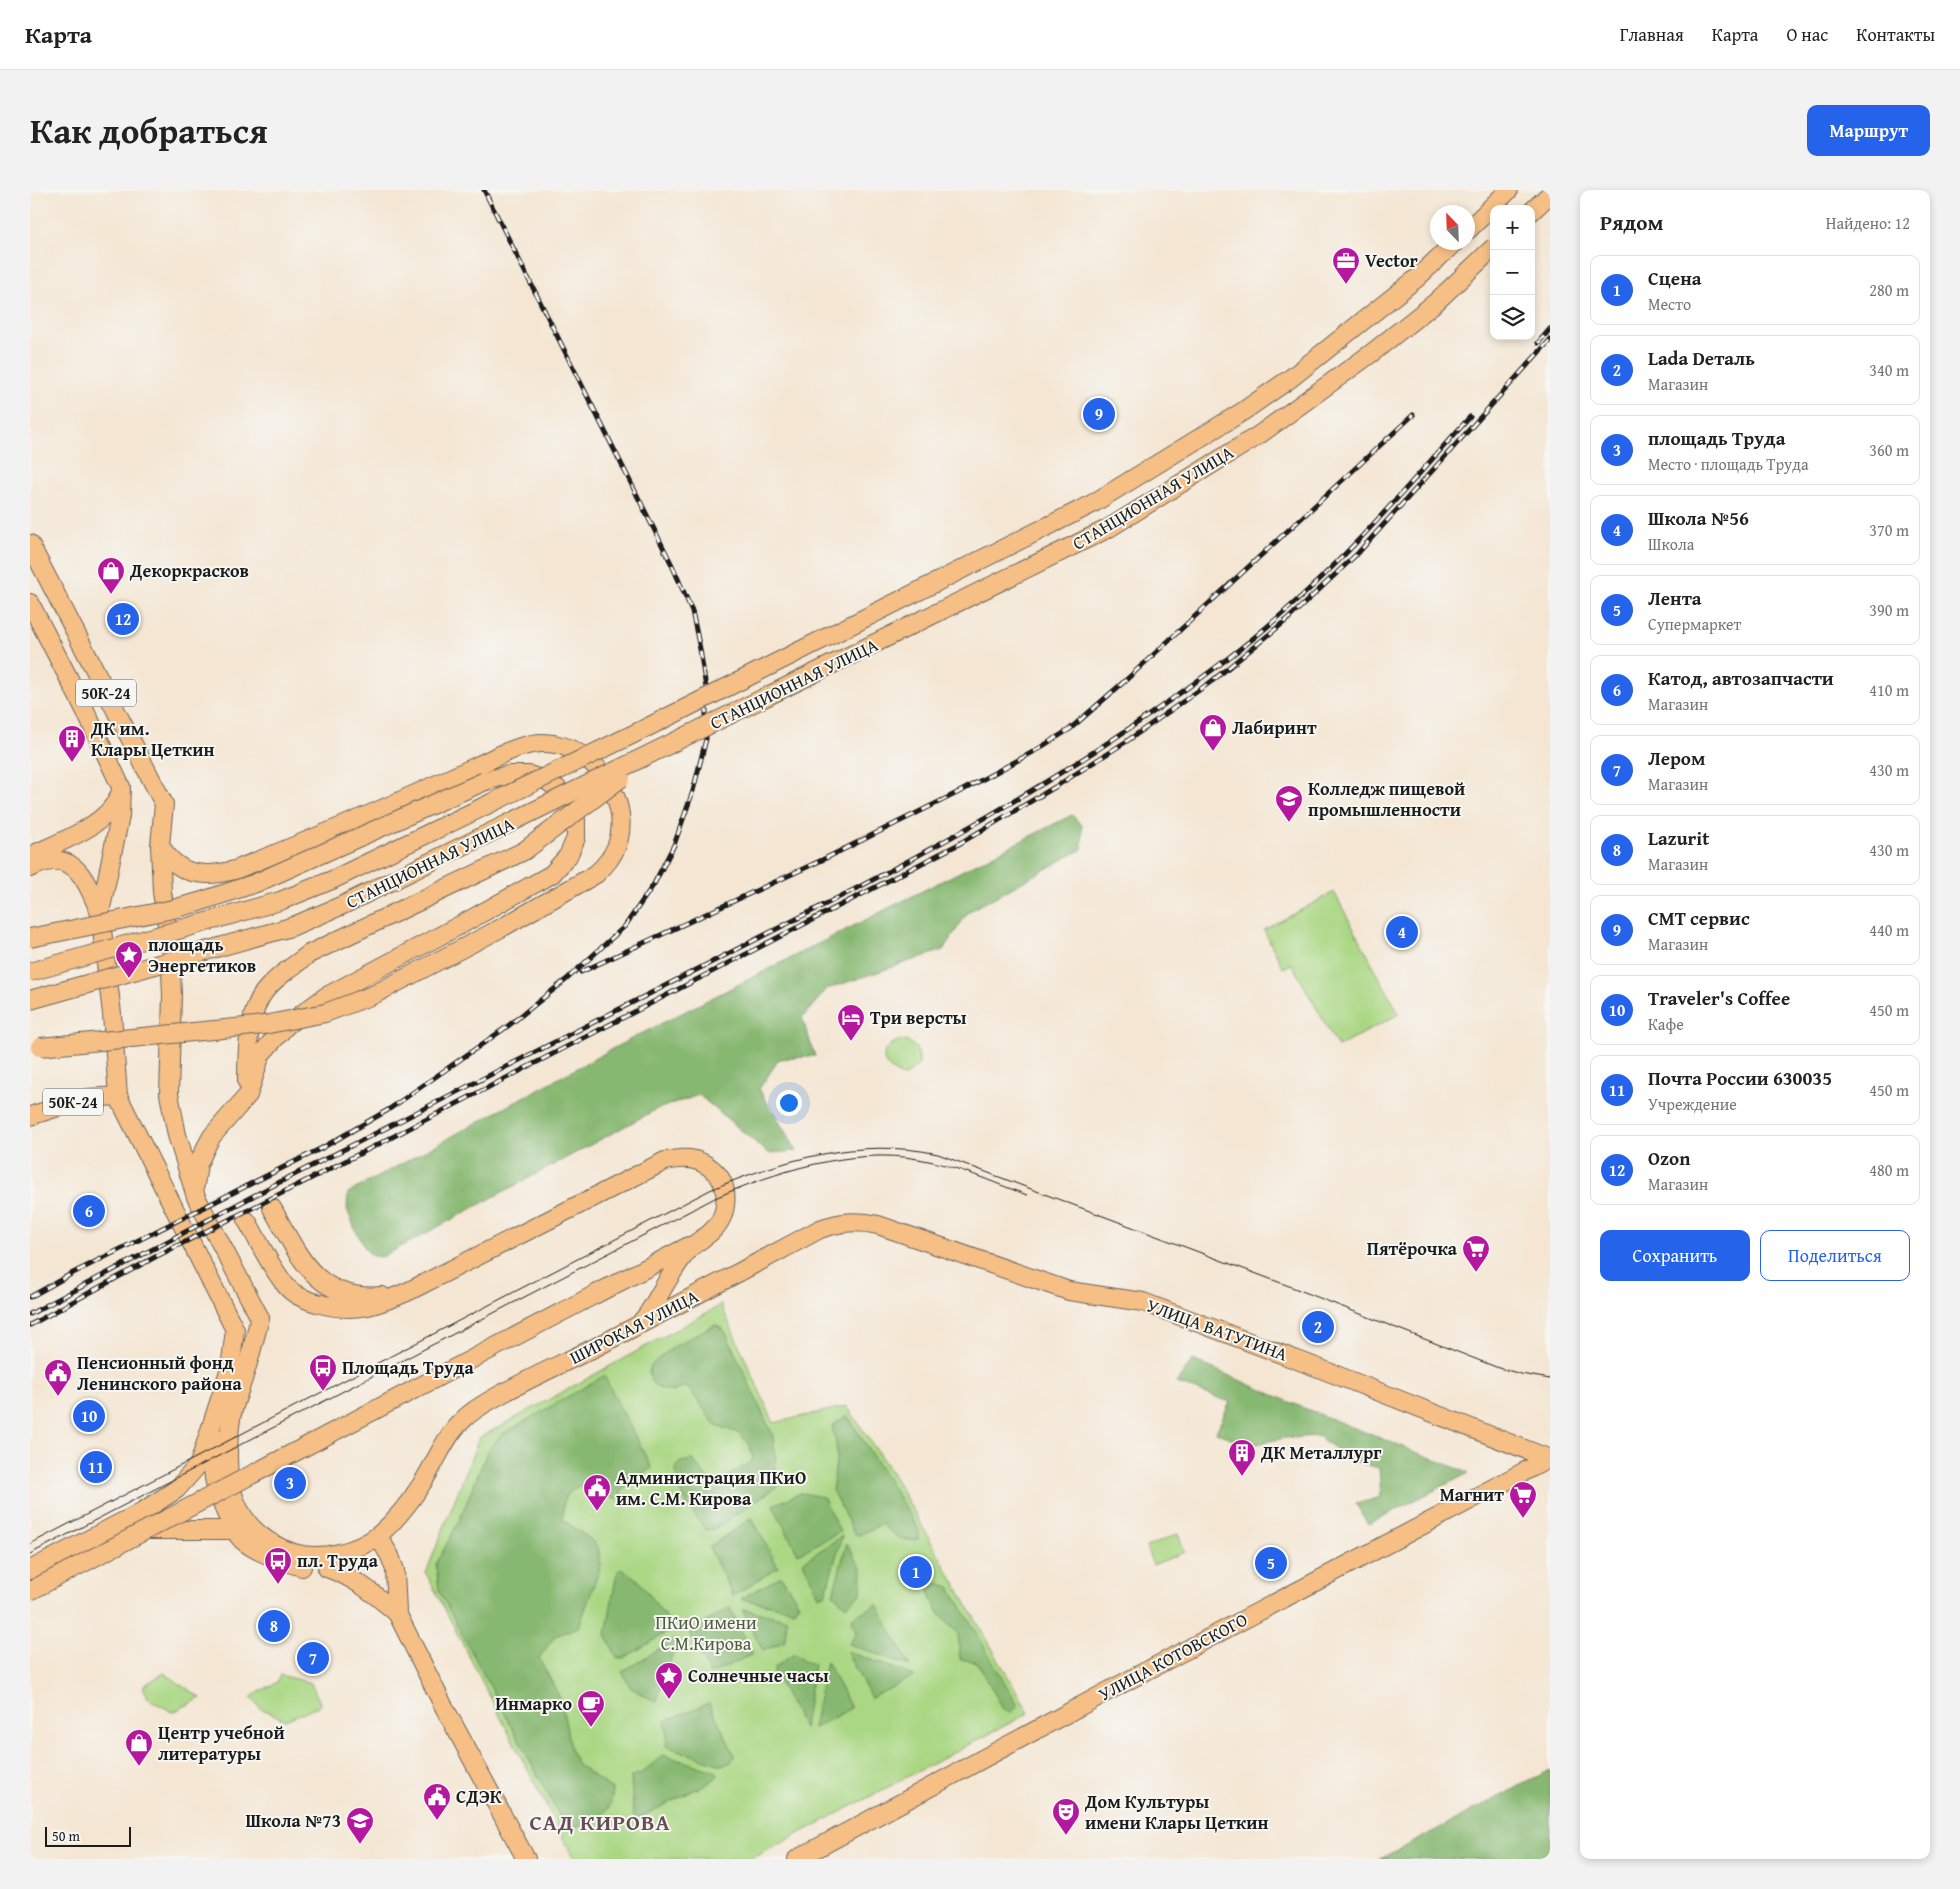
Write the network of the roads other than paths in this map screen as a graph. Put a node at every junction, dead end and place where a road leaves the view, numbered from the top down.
1 (1509, 190) edge
2 (1550, 194) edge
3 (1535, 208) edge
4 (1475, 223) edge
5 (1446, 250) edge
6 (1491, 250) edge
7 (30, 544) edge
8 (30, 603) edge
9 (656, 752) junction
10 (121, 791) junction
11 (160, 845) junction
12 (30, 856) edge
13 (30, 868) edge
14 (100, 913) junction
15 (30, 938) edge
16 (30, 972) edge
17 (30, 1000) edge
18 (35, 1047) edge
19 (248, 1095) junction
20 (118, 1096) junction
21 (30, 1116) edge
22 (194, 1190) junction
23 (272, 1208) dead end
24 (247, 1220) dead end
25 (878, 1225) joint
26 (694, 1244) junction
27 (409, 1291) junction
28 (636, 1326) junction
29 (215, 1418) junction
30 (1549, 1459) edge
31 (235, 1530) junction
32 (381, 1541) junction
33 (327, 1568) junction
34 (30, 1570) edge
35 (30, 1585) edge
36 (30, 1591) edge
37 (397, 1613) junction
38 (526, 1859) edge
39 (797, 1859) edge

1 - 4 main road
2 - 3 main road
5 - 16 main road, СТАНЦИОННАЯ УЛИЦА, bridge
6 - 9 main road, СТАНЦИОННАЯ УЛИЦА, bridge
7 - 11 main road, 50К-24
8 - 10 main road, 50К-24
9 - 17 main road, СТАНЦИОННАЯ УЛИЦА, bridge
9 - 19 main road, bridge
10 - 12 main road
10 - 14 main road, 50К-24
11 - 18 main road, bridge
11 - 22 main road, 50К-24
13 - 14 main road
14 - 20 main road, 50К-24
15 - 19 main road, bridge
19 - 22 main road
20 - 21 main road, 50К-24
20 - 29 main road
22 - 32 main road
23 - 27 main road
24 - 27 main road
25 - 28 main road, ШИРОКАЯ УЛИЦА
25 - 30 main road, УЛИЦА ВАТУТИНА
26 - 27 main road
26 - 28 main road
26 - 36 main road, bridge
28 - 32 main road, ШИРОКАЯ УЛИЦА
29 - 31 main road
29 - 34 main road
30 - 39 main road, УЛИЦА КОТОВСКОГО
31 - 33 main road
31 - 35 main road
32 - 33 main road
32 - 37 main road
33 - 37 main road
37 - 38 main road

